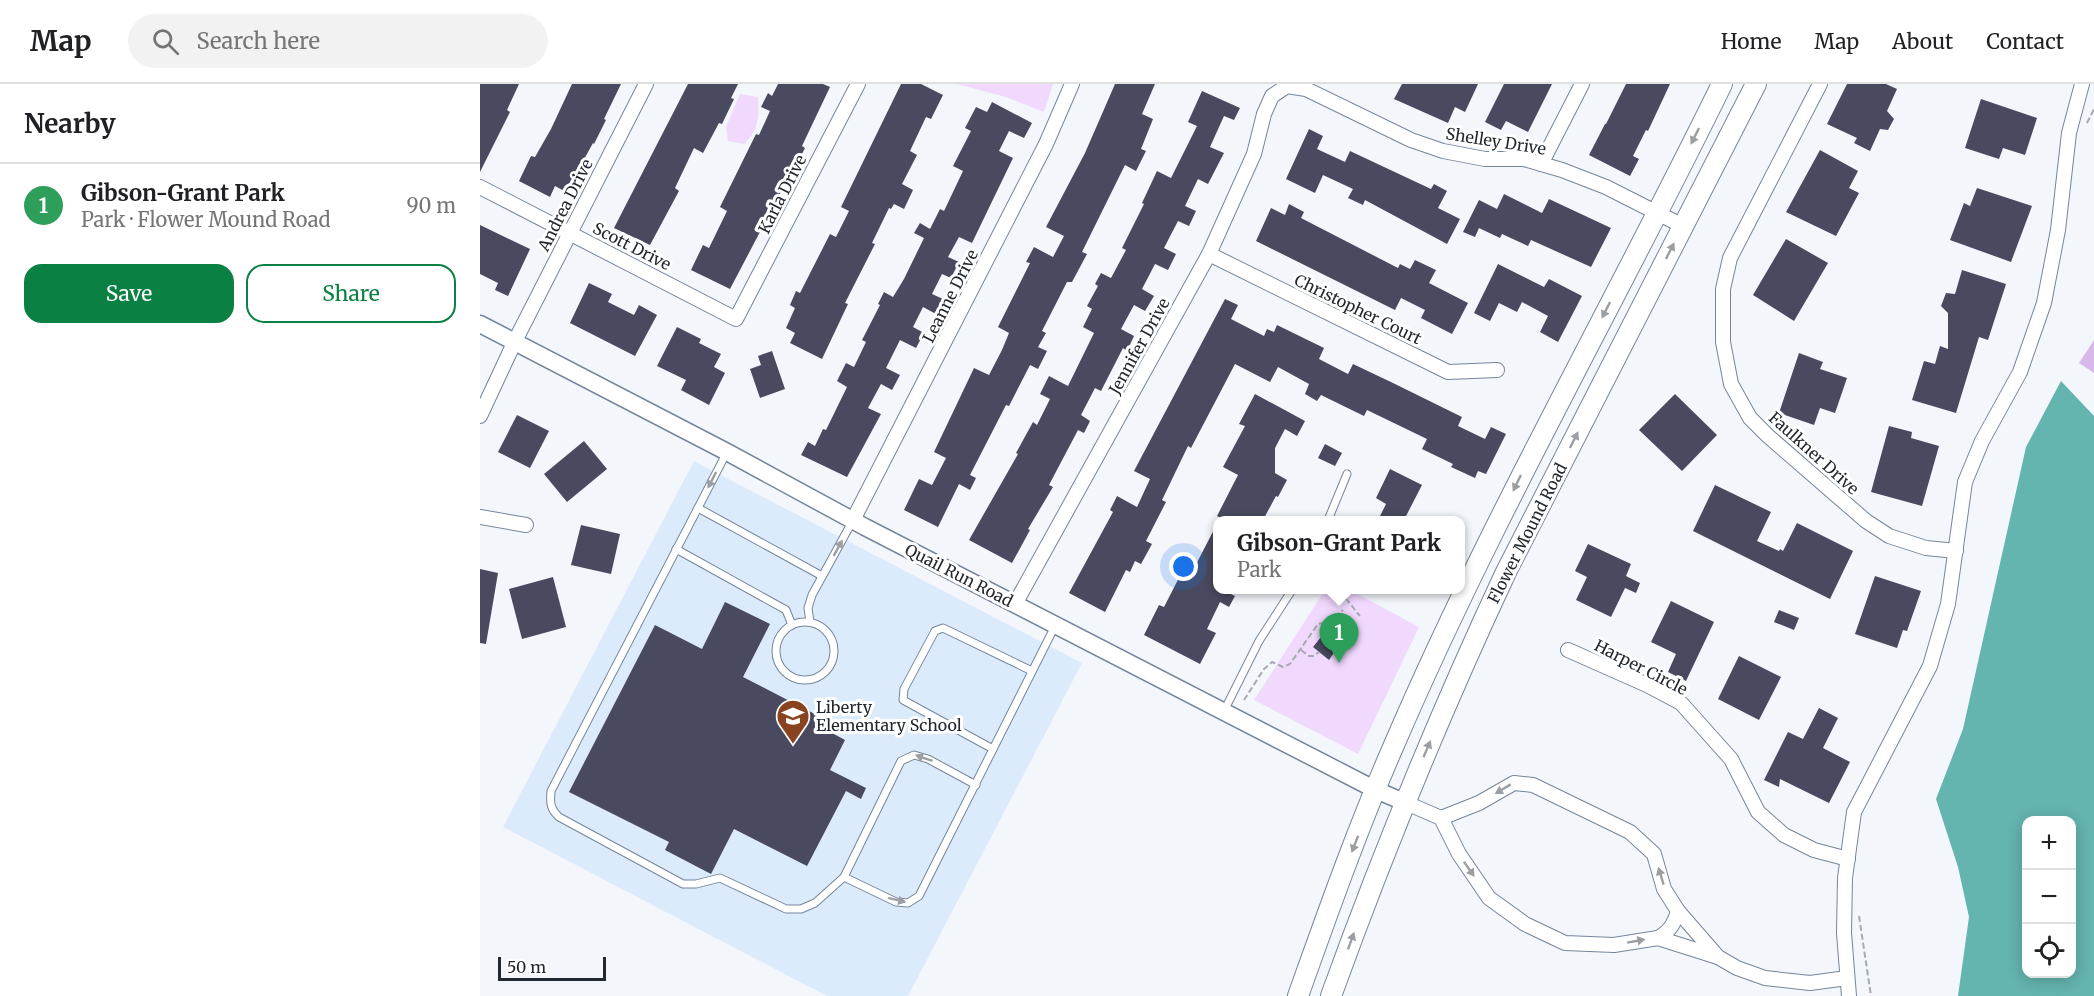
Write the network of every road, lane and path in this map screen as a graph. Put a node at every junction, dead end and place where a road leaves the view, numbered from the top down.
1 (646, 84) edge
2 (858, 84) edge
3 (1072, 84) edge
4 (1582, 84) edge
5 (1722, 84) edge
6 (1756, 84) edge
7 (1820, 84) edge
8 (2081, 84) edge
9 (1272, 96) joint
10 (1541, 164) junction
11 (480, 186) edge
12 (1656, 212) junction
13 (1683, 226) junction
14 (570, 233) junction
15 (1209, 255) junction
16 (736, 319) joint
17 (480, 324) edge
18 (514, 341) junction
19 (1497, 370) dead end
20 (480, 416) edge
21 (727, 452) junction
22 (1347, 474) dead end
23 (698, 508) junction
24 (1330, 516) edge
25 (480, 517) edge
26 (853, 520) junction
27 (526, 525) dead end
28 (676, 549) junction
29 (1956, 551) junction
30 (822, 576) junction
31 (1465, 592) edge
32 (1289, 594) edge
33 (1328, 594) edge
34 (1464, 594) edge
35 (1015, 604) junction
36 (1350, 606) junction
37 (1343, 610) junction
38 (1338, 616) dead end
39 (1360, 616) dead end
40 (810, 622) junction
41 (1055, 624) junction
42 (792, 625) junction
43 (1301, 650) junction
44 (1568, 650) dead end
45 (1319, 652) dead end
46 (1032, 671) junction
47 (1244, 700) dead end
48 (1224, 711) junction
49 (993, 748) junction
50 (976, 785) junction
51 (1376, 790) junction
52 (1404, 802) junction
53 (1441, 818) junction
54 (1848, 859) junction
55 (844, 877) junction
56 (1678, 912) junction
57 (1658, 938) junction
58 (1718, 957) junction
59 (1847, 978) junction
60 (1298, 996) edge
61 (1330, 996) edge
62 (1849, 996) edge

1 - 14 street, Andrea Drive
2 - 16 street, Karla Drive
3 - 26 street, Leanne Drive
4 - 10 street
5 -> 12 main road, Flower Mound Road
6 - 13 main road, Flower Mound Road
7 - 29 street, Faulkner Drive
8 - 29 street
9 - 10 street, Shelley Drive
9 - 15 street, Jennifer Drive
10 - 12 street, Shelley Drive
11 - 14 street, Scott Drive
12 - 13 street, Shelley Drive
12 -> 31 main road, Flower Mound Road
52 -> 13 main road, Flower Mound Road
14 - 16 street, Scott Drive
14 - 18 street, Andrea Drive
15 - 19 street, Christopher Court
15 - 35 street, Jennifer Drive
17 - 18 street, Quail Run Road
18 - 20 street, Andrea Drive
18 - 21 street, Quail Run Road
21 -> 23 lane
21 - 26 street, Quail Run Road
22 - 24 lane
23 - 28 lane
23 - 30 lane
25 - 27 street
30 -> 26 lane
26 - 35 street, Quail Run Road
28 - 42 lane
28 - 55 lane
29 - 54 street
30 - 40 lane
32 - 48 lane
33 - 36 path
34 -> 51 main road, Flower Mound Road
35 - 41 street, Quail Run Road
36 - 37 path
36 - 39 path
37 - 38 path
37 - 43 path
40 - 42 lane
40 - 42 lane
41 - 46 lane
41 - 48 street, Quail Run Road
43 - 45 path
43 - 47 path
44 - 54 street, Harper Circle
46 - 49 lane
46 - 49 lane
48 - 51 street, Quail Run Road
49 - 50 lane
55 -> 50 lane
50 -> 55 lane
51 - 52 street, Quail Run Road
51 -> 60 main road, Flower Mound Road
52 - 53 street, Quail Run Road
61 -> 52 main road, Flower Mound Road
56 -> 53 street
53 -> 57 street
54 - 59 street
56 - 57 street
56 - 58 street
57 - 58 street
58 - 59 street
59 - 62 street

